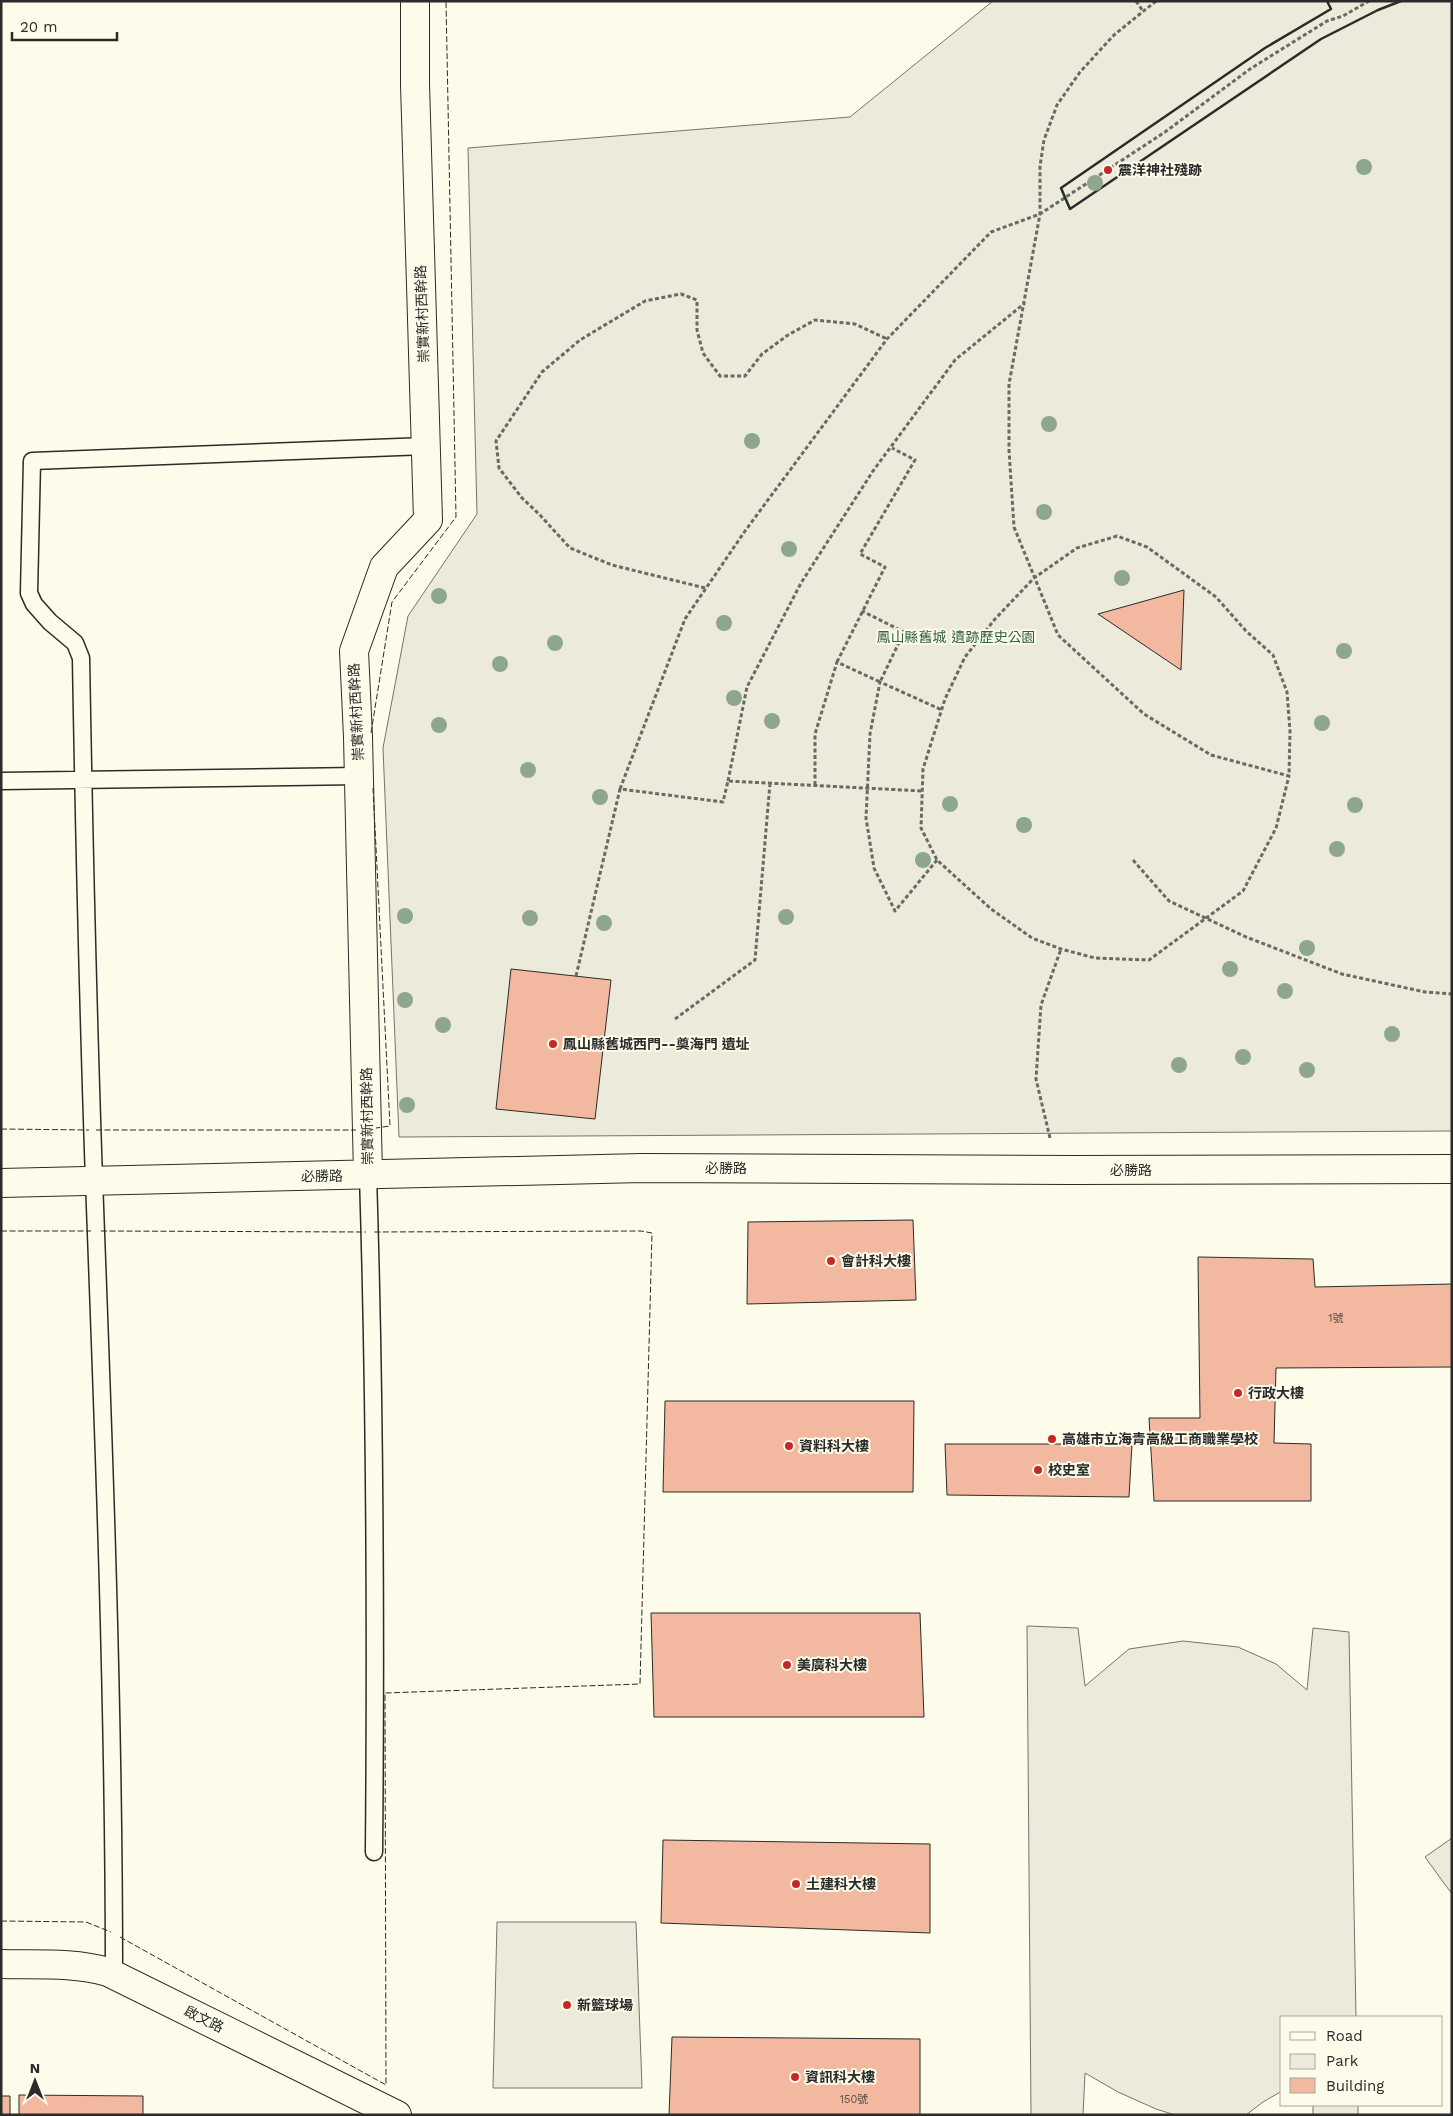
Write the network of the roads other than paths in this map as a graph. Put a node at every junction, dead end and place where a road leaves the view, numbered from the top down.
1 (415, 1) edge
2 (426, 446) junction
3 (359, 776) junction
4 (1, 781) edge
5 (83, 781) junction
6 (1452, 1169) edge
7 (368, 1174) junction
8 (94, 1182) junction
9 (1, 1183) edge
10 (374, 1852) dead end
11 (1, 1964) edge
12 (114, 1974) junction
13 (397, 2115) edge

1 - 2 street, 崇實新村西幹路
2 - 3 street, 崇實新村西幹路
2 - 5 lane
3 - 5 lane
3 - 7 street, 崇實新村西幹路
4 - 5 lane
5 - 8 lane
6 - 7 street, 必勝路
7 - 8 street, 必勝路
7 - 10 lane
8 - 9 street, 必勝路
8 - 12 lane
11 - 12 street, 啟文路
12 - 13 street, 啟文路

